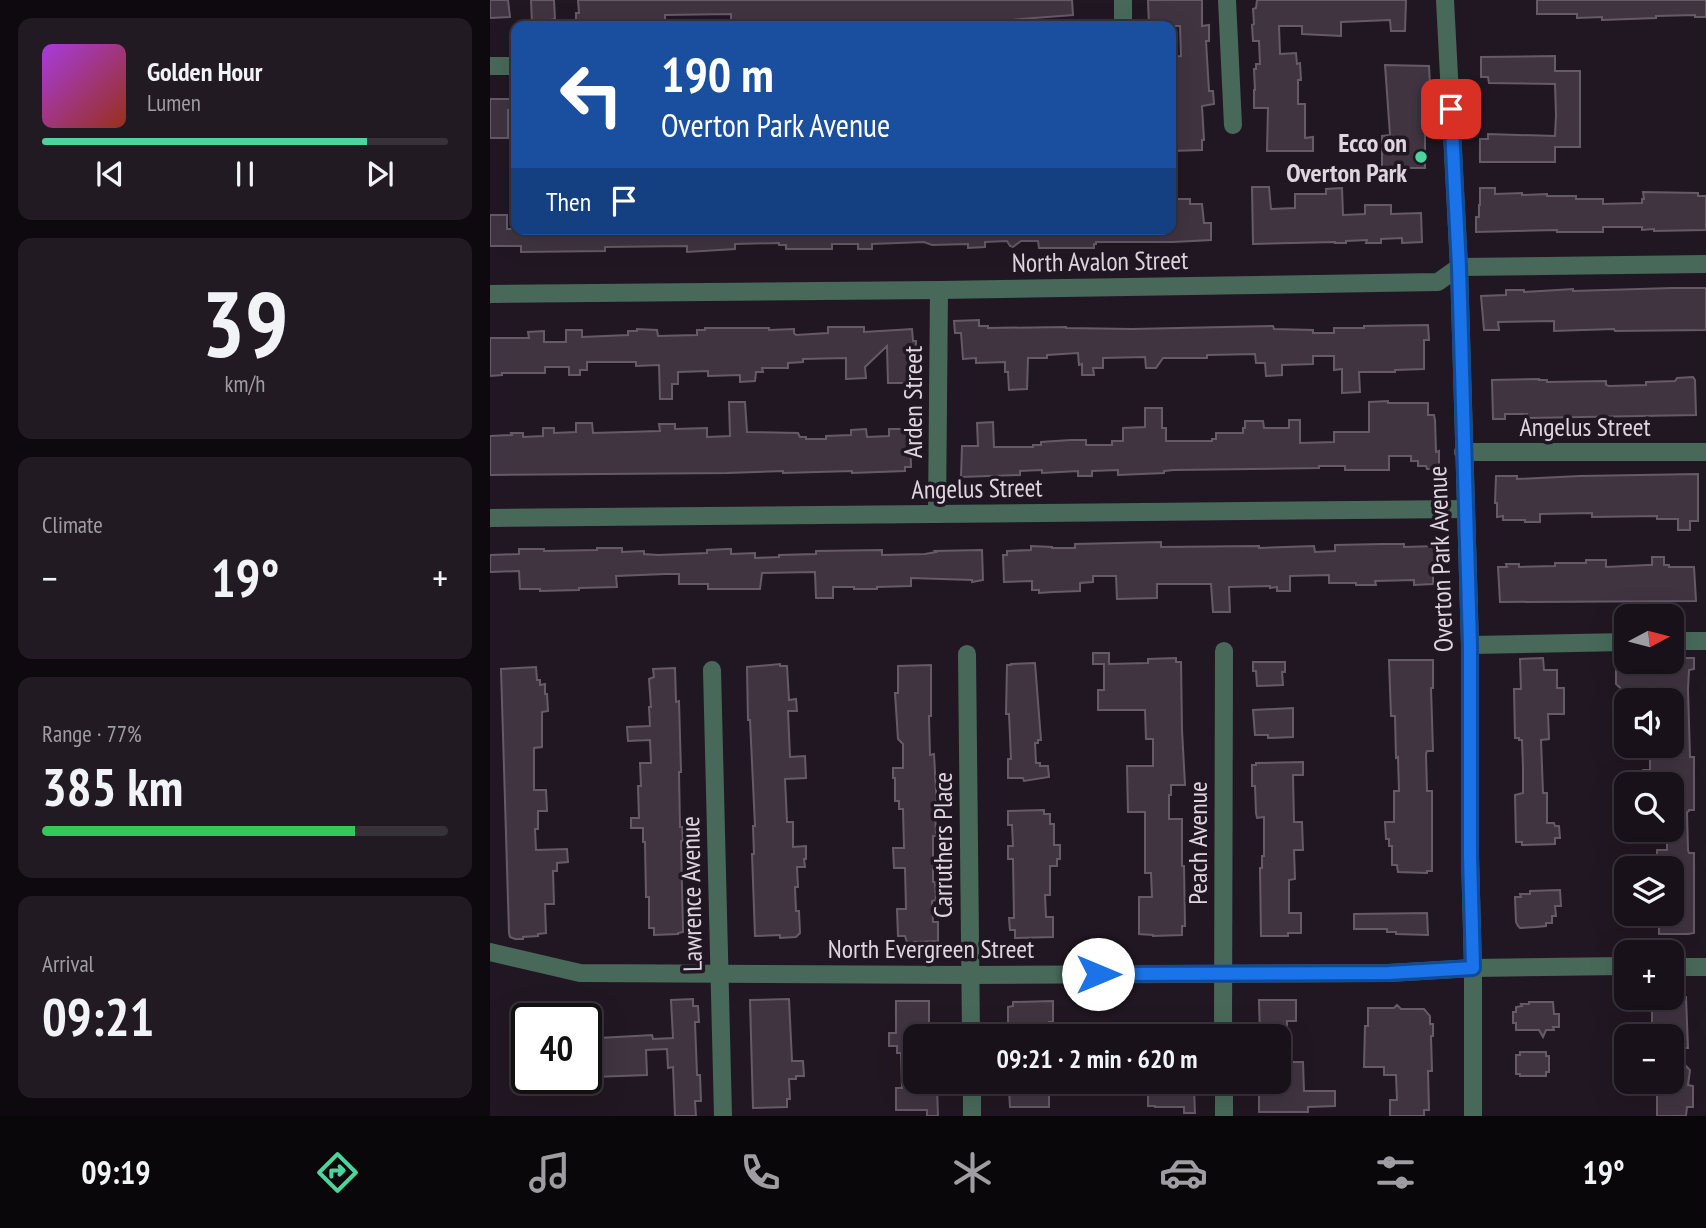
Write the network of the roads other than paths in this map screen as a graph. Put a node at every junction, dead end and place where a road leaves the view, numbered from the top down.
1 (1123, 0) edge
2 (1227, 0) edge
3 (1445, 0) edge
4 (1123, 21) edge
5 (490, 66) edge
6 (511, 66) edge
7 (1233, 125) dead end
8 (1706, 264) edge
9 (1459, 267) junction
10 (939, 290) junction
11 (490, 294) edge
12 (1463, 452) junction
13 (1706, 452) edge
14 (1465, 509) junction
15 (937, 514) junction
16 (490, 518) edge
17 (1706, 640) edge
18 (1684, 641) edge
19 (1614, 642) edge
20 (1470, 645) junction
21 (1224, 650) dead end
22 (967, 654) dead end
23 (712, 670) dead end
24 (490, 952) edge
25 (1614, 966) edge
26 (1684, 967) edge
27 (1706, 967) edge
28 (1473, 968) junction
29 (1222, 973) junction
30 (719, 975) junction
31 (970, 975) junction
32 (971, 1024) edge
33 (1223, 1024) edge
34 (972, 1094) edge
35 (1224, 1094) edge
36 (723, 1116) edge
37 (972, 1116) edge
38 (1224, 1116) edge
39 (1473, 1116) edge

1 - 4 street
2 - 7 street
3 - 9 street, Overton Park Avenue
5 - 6 street
8 - 9 street, North Avalon Street
9 - 10 street, North Avalon Street
9 - 12 street, Overton Park Avenue
10 - 11 street, North Avalon Street
10 - 15 street, Arden Street
12 - 13 street, Angelus Street
12 - 14 street, Overton Park Avenue
14 - 15 street, Angelus Street
14 - 20 street, Overton Park Avenue
15 - 16 street, Angelus Street
17 - 18 street
19 - 20 street
20 - 28 street, Overton Park Avenue
21 - 29 street, Peach Avenue
22 - 31 street, Carruthers Place
23 - 30 street, Lawrence Avenue
24 - 30 street, North Evergreen Street
25 - 28 street, North Evergreen Street
26 - 27 street
28 - 29 street, North Evergreen Street
28 - 39 street, Overton Park Avenue
29 - 31 street, North Evergreen Street
29 - 33 street, Peach Avenue
30 - 31 street, North Evergreen Street
30 - 36 street, Lawrence Avenue
31 - 32 street, Carruthers Place
34 - 37 street
35 - 38 street

